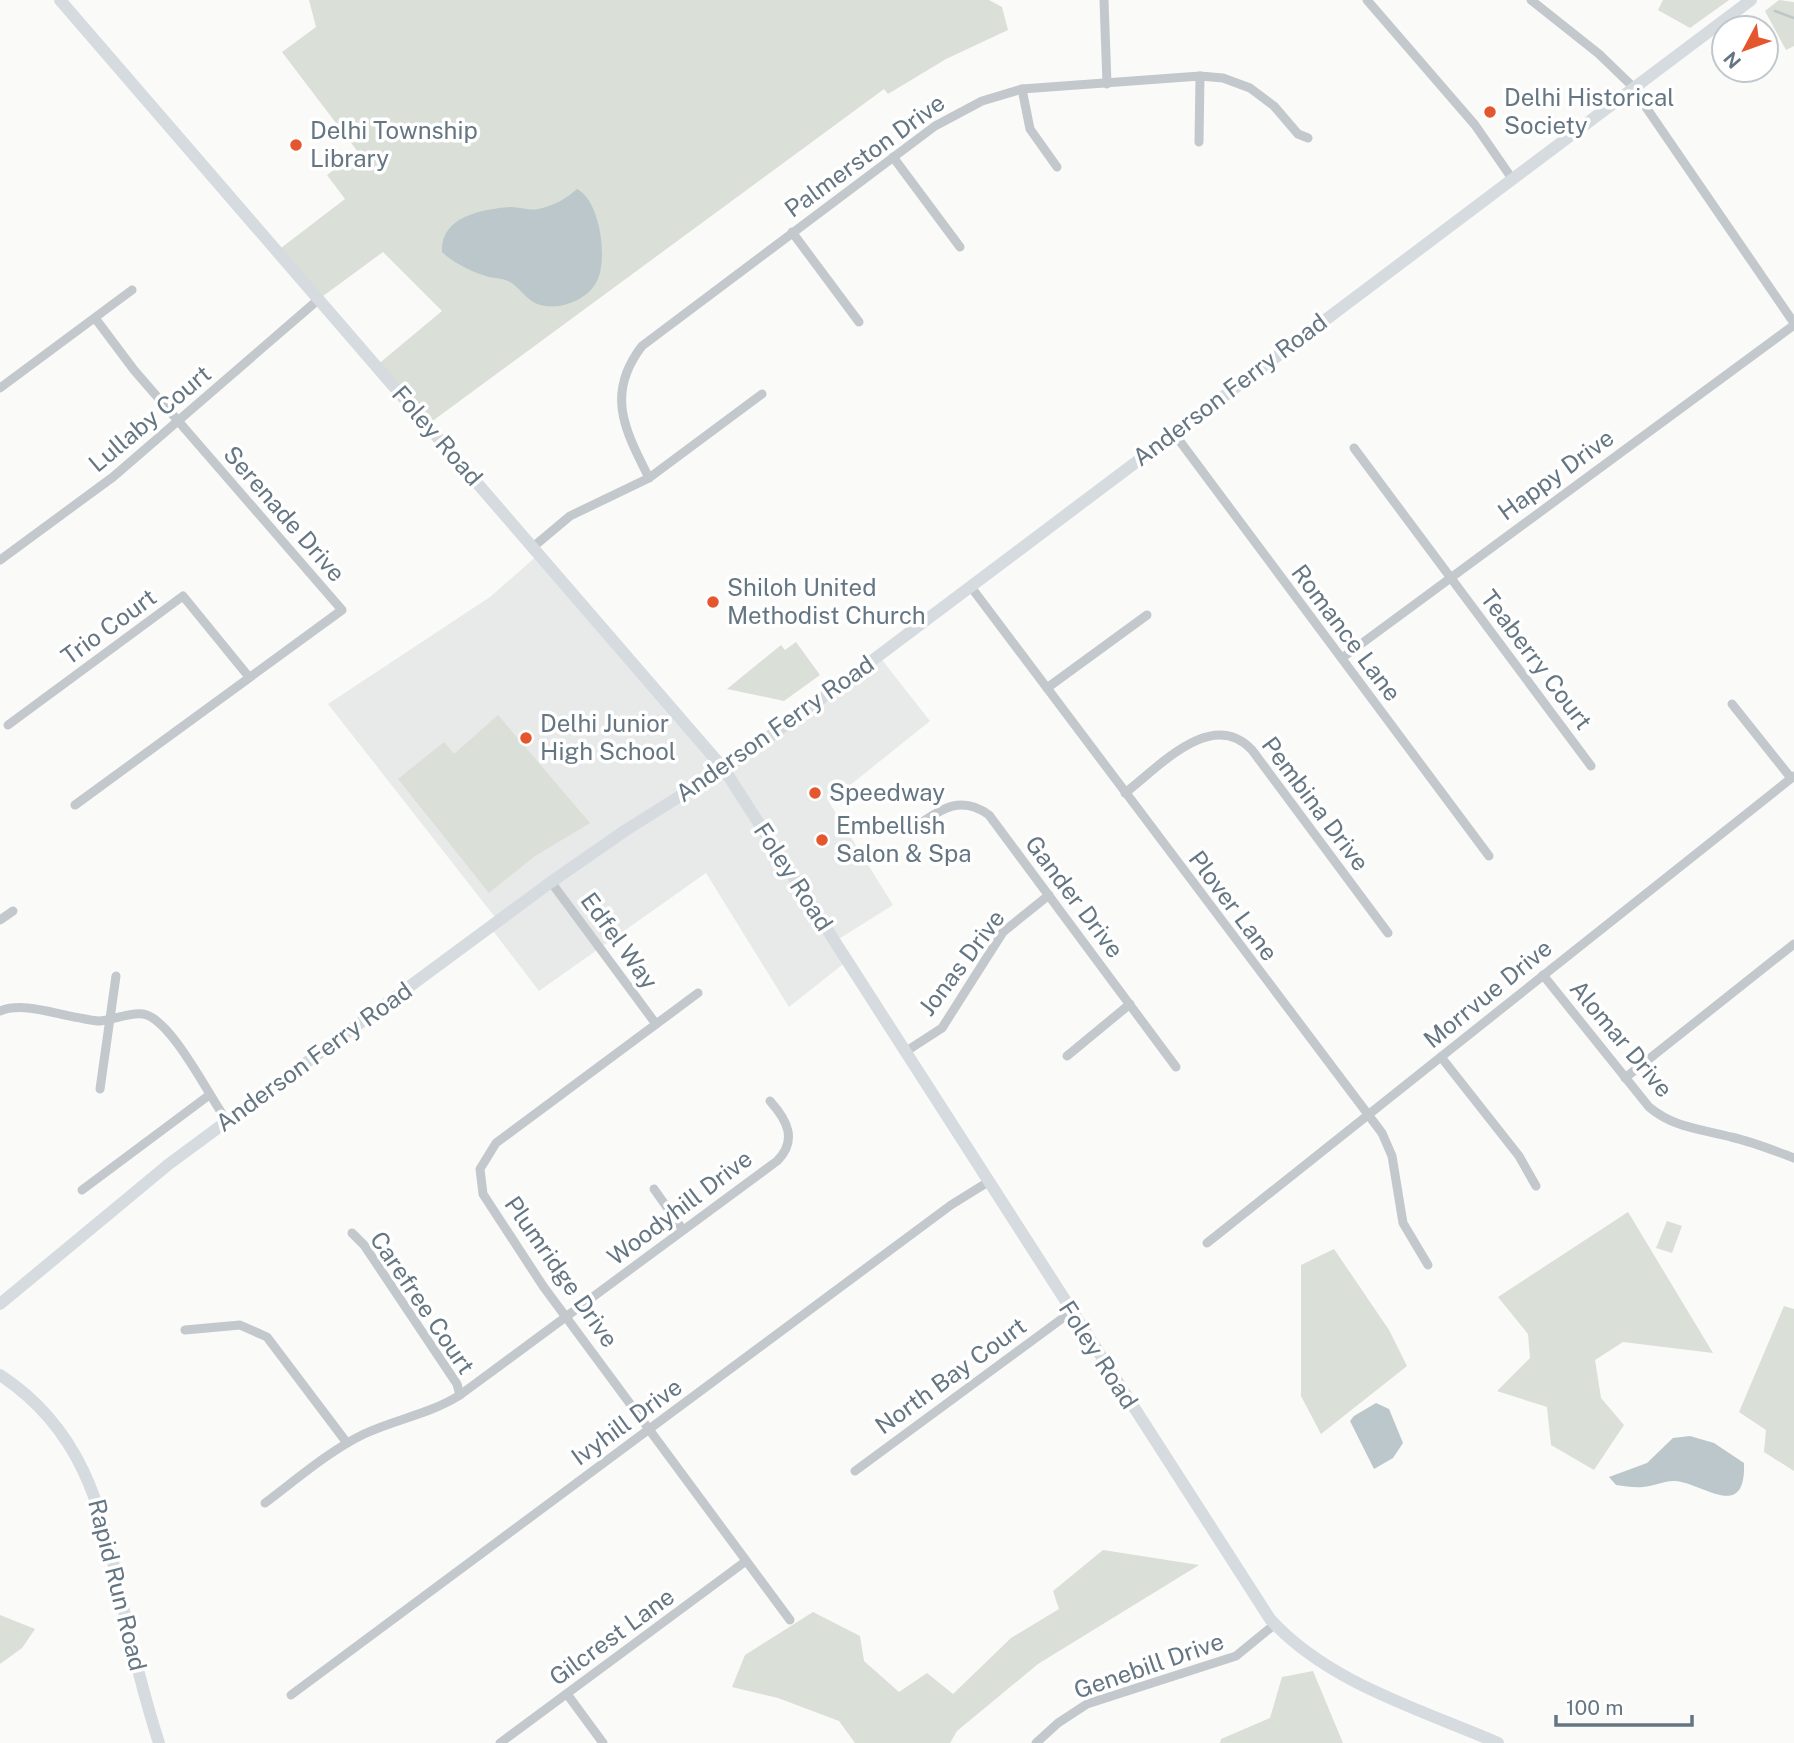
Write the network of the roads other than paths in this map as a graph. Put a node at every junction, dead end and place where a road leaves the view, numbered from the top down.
1 (60, 0) edge
2 (1104, 0) edge
3 (1367, 0) edge
4 (1531, 0) edge
5 (1751, 0) edge
6 (1200, 76) junction
7 (1107, 84) junction
8 (1023, 89) junction
9 (1634, 89) junction
10 (1308, 138) dead end
11 (1199, 142) dead end
12 (893, 157) junction
13 (1057, 167) dead end
14 (1513, 180) junction
15 (792, 232) junction
16 (960, 247) dead end
17 (132, 290) dead end
18 (319, 299) junction
19 (95, 318) junction
20 (859, 322) dead end
21 (1794, 324) edge
22 (0, 388) edge
23 (762, 394) dead end
24 (178, 422) junction
25 (1173, 432) junction
26 (1354, 448) dead end
27 (649, 478) junction
28 (533, 547) junction
29 (0, 560) edge
30 (1450, 577) junction
31 (971, 587) junction
32 (1147, 615) dead end
33 (1342, 658) junction
34 (249, 677) junction
35 (1048, 688) junction
36 (1732, 704) dead end
37 (8, 725) dead end
38 (1591, 766) dead end
39 (724, 769) junction
40 (1792, 777) edge
41 (1125, 793) junction
42 (75, 805) dead end
43 (918, 825) dead end
44 (1489, 856) dead end
45 (551, 882) junction
46 (1049, 895) junction
47 (13, 911) dead end
48 (0, 920) edge
49 (1388, 933) dead end
50 (1794, 944) edge
51 (116, 975) dead end
52 (1543, 975) junction
53 (698, 993) dead end
54 (1130, 1004) junction
55 (0, 1012) edge
56 (110, 1019) junction
57 (656, 1024) junction
58 (905, 1052) junction
59 (1067, 1056) dead end
60 (1441, 1057) junction
61 (1176, 1067) dead end
62 (1625, 1078) junction
63 (100, 1089) dead end
64 (208, 1096) junction
65 (769, 1101) dead end
66 (1367, 1116) junction
67 (227, 1121) junction
68 (1794, 1158) edge
69 (988, 1182) junction
70 (1536, 1186) dead end
71 (653, 1189) dead end
72 (82, 1190) dead end
73 (683, 1230) junction
74 (352, 1233) dead end
75 (1207, 1243) dead end
76 (1427, 1265) dead end
77 (0, 1304) edge
78 (1071, 1312) junction
79 (566, 1317) junction
80 (185, 1330) dead end
81 (0, 1375) edge
82 (460, 1395) junction
83 (649, 1429) junction
84 (347, 1443) junction
85 (855, 1471) dead end
86 (265, 1503) dead end
87 (746, 1561) junction
88 (790, 1620) dead end
89 (1275, 1624) junction
90 (567, 1694) junction
91 (291, 1695) dead end
92 (159, 1743) edge
93 (500, 1743) edge
94 (603, 1743) edge
95 (1036, 1743) edge
96 (1498, 1743) edge

1 - 18 street, Foley Road
2 - 7 street
3 - 14 street
4 - 9 street
5 - 9 street, Anderson Ferry Road
6 - 7 street, Palmerston Drive
6 - 10 street, Palmerston Drive
6 - 11 street
7 - 8 street, Palmerston Drive
8 - 12 street, Palmerston Drive
8 - 13 street
9 - 14 street, Anderson Ferry Road
9 - 21 street
12 - 15 street, Palmerston Drive
12 - 16 street
14 - 25 street, Anderson Ferry Road
15 - 20 street
15 - 27 street, Palmerston Drive
17 - 19 street
18 - 24 street, Lullaby Court
18 - 28 street, Foley Road
19 - 22 street
19 - 24 street, Serenade Drive
21 - 30 street, Happy Drive
23 - 27 street
24 - 29 street, Lullaby Court
24 - 34 street, Serenade Drive
25 - 31 street, Anderson Ferry Road
25 - 33 street, Romance Lane
26 - 30 street, Teaberry Court
27 - 28 street
28 - 39 street, Foley Road
30 - 33 street, Happy Drive
30 - 38 street, Teaberry Court
31 - 35 street, Plover Lane
31 - 39 street, Anderson Ferry Road
32 - 35 street
33 - 44 street, Romance Lane
34 - 37 street, Trio Court
34 - 42 street, Serenade Drive
35 - 41 street, Plover Lane
36 - 40 street
39 - 45 street, Anderson Ferry Road
39 - 58 street, Foley Road
40 - 52 street, Morrvue Drive
41 - 49 street, Pembina Drive
41 - 66 street, Plover Lane
43 - 46 street, Gander Drive
45 - 57 street, Edfel Way
45 - 67 street, Anderson Ferry Road
46 - 54 street, Gander Drive
46 - 58 street, Jonas Drive
47 - 48 street
50 - 62 street
51 - 56 street
52 - 60 street, Morrvue Drive
52 - 62 street, Alomar Drive
53 - 57 street, Plumridge Drive
54 - 59 street
54 - 61 street, Gander Drive
55 - 56 street
56 - 63 street
56 - 64 street
57 - 79 street, Plumridge Drive
58 - 69 street, Foley Road
60 - 66 street, Morrvue Drive
60 - 70 street
62 - 68 street, Alomar Drive
64 - 67 street
64 - 72 street
65 - 73 street, Woodyhill Drive
66 - 75 street, Morrvue Drive
66 - 76 street, Plover Lane
67 - 77 street, Anderson Ferry Road
69 - 78 street, Foley Road
69 - 83 street, Ivyhill Drive
71 - 73 street
73 - 79 street, Woodyhill Drive
74 - 82 street, Carefree Court
78 - 85 street, North Bay Court
78 - 89 street, Foley Road
79 - 82 street, Woodyhill Drive
79 - 83 street, Plumridge Drive
80 - 84 street
81 - 92 street, Rapid Run Road
82 - 84 street, Woodyhill Drive
83 - 87 street, Plumridge Drive
83 - 91 street, Ivyhill Drive
84 - 86 street, Woodyhill Drive
87 - 88 street, Plumridge Drive
87 - 90 street, Gilcrest Lane
89 - 95 street, Genebill Drive
89 - 96 street, Foley Road
90 - 93 street, Gilcrest Lane
90 - 94 street

